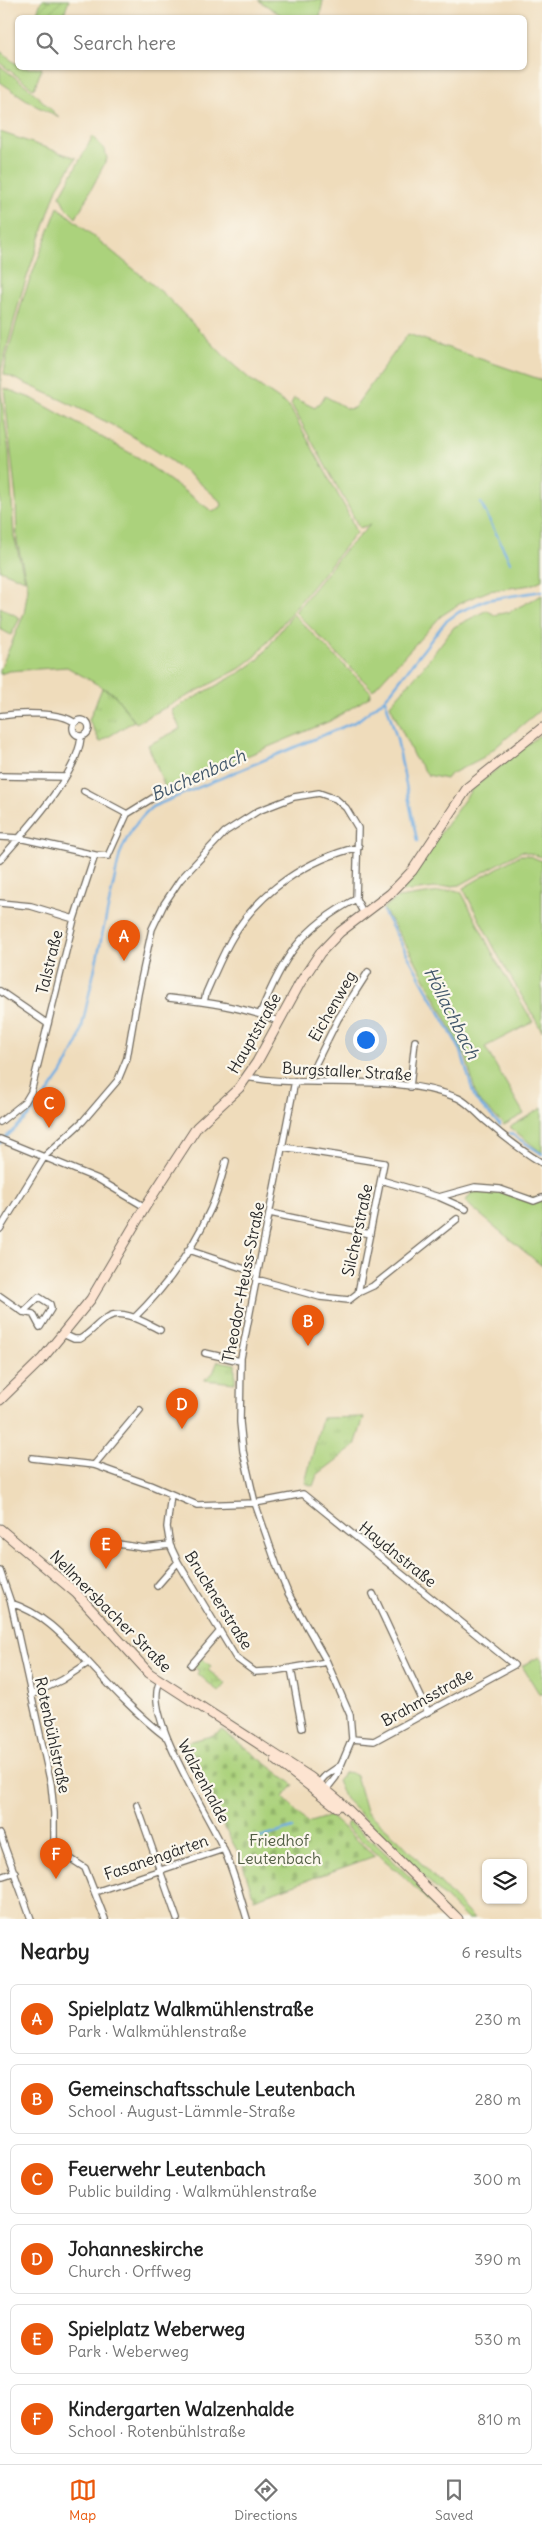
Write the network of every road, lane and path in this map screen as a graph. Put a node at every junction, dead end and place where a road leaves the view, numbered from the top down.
1 (0, 716) edge
2 (75, 723) junction
3 (542, 728) edge
4 (80, 737) junction
5 (0, 776) edge
6 (65, 777) junction
7 (84, 791) dead end
8 (156, 796) dead end
9 (126, 814) junction
10 (0, 838) edge
11 (19, 838) junction
12 (359, 847) junction
13 (95, 855) junction
14 (0, 860) edge
15 (356, 899) junction
16 (0, 903) edge
17 (364, 914) junction
18 (74, 919) junction
19 (368, 972) dead end
20 (0, 991) edge
21 (169, 998) dead end
22 (204, 1002) junction
23 (260, 1014) junction
24 (278, 1021) junction
25 (48, 1024) junction
26 (414, 1040) dead end
27 (246, 1077) junction
28 (295, 1081) junction
29 (307, 1081) junction
30 (410, 1087) junction
31 (0, 1122) edge
32 (0, 1139) edge
33 (283, 1147) junction
34 (45, 1156) junction
35 (226, 1160) dead end
36 (542, 1163) edge
37 (382, 1180) junction
38 (439, 1197) junction
39 (542, 1198) edge
40 (145, 1207) junction
41 (466, 1209) dead end
42 (270, 1213) junction
43 (456, 1218) dead end
44 (0, 1229) edge
45 (370, 1234) junction
46 (188, 1250) junction
47 (256, 1276) junction
48 (358, 1293) junction
49 (0, 1296) edge
50 (23, 1312) junction
51 (134, 1318) junction
52 (160, 1330) dead end
53 (63, 1334) junction
54 (205, 1353) dead end
55 (240, 1361) junction
56 (0, 1400) edge
57 (140, 1410) dead end
58 (32, 1458) dead end
59 (94, 1465) junction
60 (171, 1494) junction
61 (255, 1503) junction
62 (0, 1529) edge
63 (118, 1544) dead end
64 (170, 1545) junction
65 (178, 1562) junction
66 (0, 1571) edge
67 (157, 1586) dead end
68 (373, 1594) dead end
69 (11, 1603) junction
70 (220, 1631) junction
71 (326, 1662) junction
72 (88, 1663) junction
73 (191, 1665) dead end
74 (514, 1665) joint
75 (291, 1668) junction
76 (160, 1682) junction
77 (31, 1695) junction
78 (428, 1712) junction
79 (302, 1728) dead end
80 (166, 1737) junction
81 (352, 1740) junction
82 (341, 1765) junction
83 (316, 1786) junction
84 (324, 1792) junction
85 (137, 1805) dead end
86 (0, 1834) edge
87 (224, 1849) junction
88 (160, 1870) junction
89 (15, 1872) junction
90 (0, 1877) edge
91 (95, 1892) junction
92 (31, 1919) edge
93 (105, 1919) edge
94 (177, 1919) edge
95 (247, 1919) edge
96 (458, 1919) edge

1 - 2 street
2 - 4 street
2 - 4 street
3 - 17 street, Hauptstraße
4 - 6 street
5 - 6 street
6 - 11 street
7 - 9 street
8 - 9 street
9 - 13 street
10 - 11 street
11 - 13 street
11 - 14 street
12 - 15 street
12 - 22 street
12 - 34 street
13 - 18 street, Talstraße
15 - 17 street
15 - 23 street
16 - 18 street
17 - 24 street, Hauptstraße
18 - 25 street, Talstraße
19 - 29 street, Eichenweg
20 - 25 street
21 - 22 street
22 - 23 street
23 - 24 street
24 - 27 street, Hauptstraße
25 - 31 street, Talstraße
26 - 30 street
27 - 28 street, Burgstaller Straße
27 - 40 street, Hauptstraße
28 - 29 street, Burgstaller Straße
28 - 33 street, Theodor-Heuss-Straße
29 - 30 street, Burgstaller Straße
30 - 36 street, Burgstaller Straße
32 - 34 street
33 - 37 street, Silcherstraße
33 - 42 street, Theodor-Heuss-Straße
34 - 40 street
34 - 44 street
35 - 46 street
37 - 38 street
37 - 45 street, Silcherstraße
38 - 39 street
38 - 41 street
40 - 53 street, Hauptstraße
42 - 45 street
42 - 47 street, Theodor-Heuss-Straße
43 - 48 street
45 - 48 street, Silcherstraße
46 - 47 street
46 - 51 street
47 - 48 street, Silcherstraße
47 - 55 street, Theodor-Heuss-Straße
49 - 50 street
50 - 50 street
51 - 52 street
51 - 53 street
53 - 56 street, Hauptstraße
54 - 55 street
55 - 61 street, Theodor-Heuss-Straße
57 - 59 street
58 - 59 street, Haydnstraße
59 - 60 street, Haydnstraße
60 - 61 street, Haydnstraße
60 - 64 street, Brucknerstraße
61 - 71 street, Theodor-Heuss-Straße
61 - 74 street, Haydnstraße
62 - 76 street, Nellmersbacher Straße
63 - 64 street
64 - 65 street, Brucknerstraße
65 - 67 street
65 - 70 street, Brucknerstraße
66 - 69 street, Rotenbühlstraße
68 - 78 street
69 - 72 street
69 - 77 street, Rotenbühlstraße
70 - 73 street
70 - 75 street, Brucknerstraße
71 - 75 street, Brucknerstraße
71 - 81 street, Theodor-Heuss-Straße
72 - 77 street
72 - 80 street
74 - 78 street, Brahmsstraße
75 - 79 street
76 - 80 street, Walzenhalde
76 - 83 street, Nellmersbacher Straße
77 - 91 street, Rotenbühlstraße
78 - 81 street, Brahmsstraße
80 - 87 street, Walzenhalde
81 - 82 street, Theodor-Heuss-Straße
82 - 83 street, Theodor-Heuss-Straße
82 - 84 street, Theodor-Heuss-Straße
83 - 84 street, Nellmersbacher Straße
84 - 96 street, Nellmersbacher Straße
85 - 88 street
86 - 89 street
87 - 88 street, Fasanengärten
87 - 95 street, Walzenhalde
88 - 91 street, Fasanengärten
88 - 94 street
89 - 90 street
89 - 92 street
91 - 93 street, Fasanengärten

